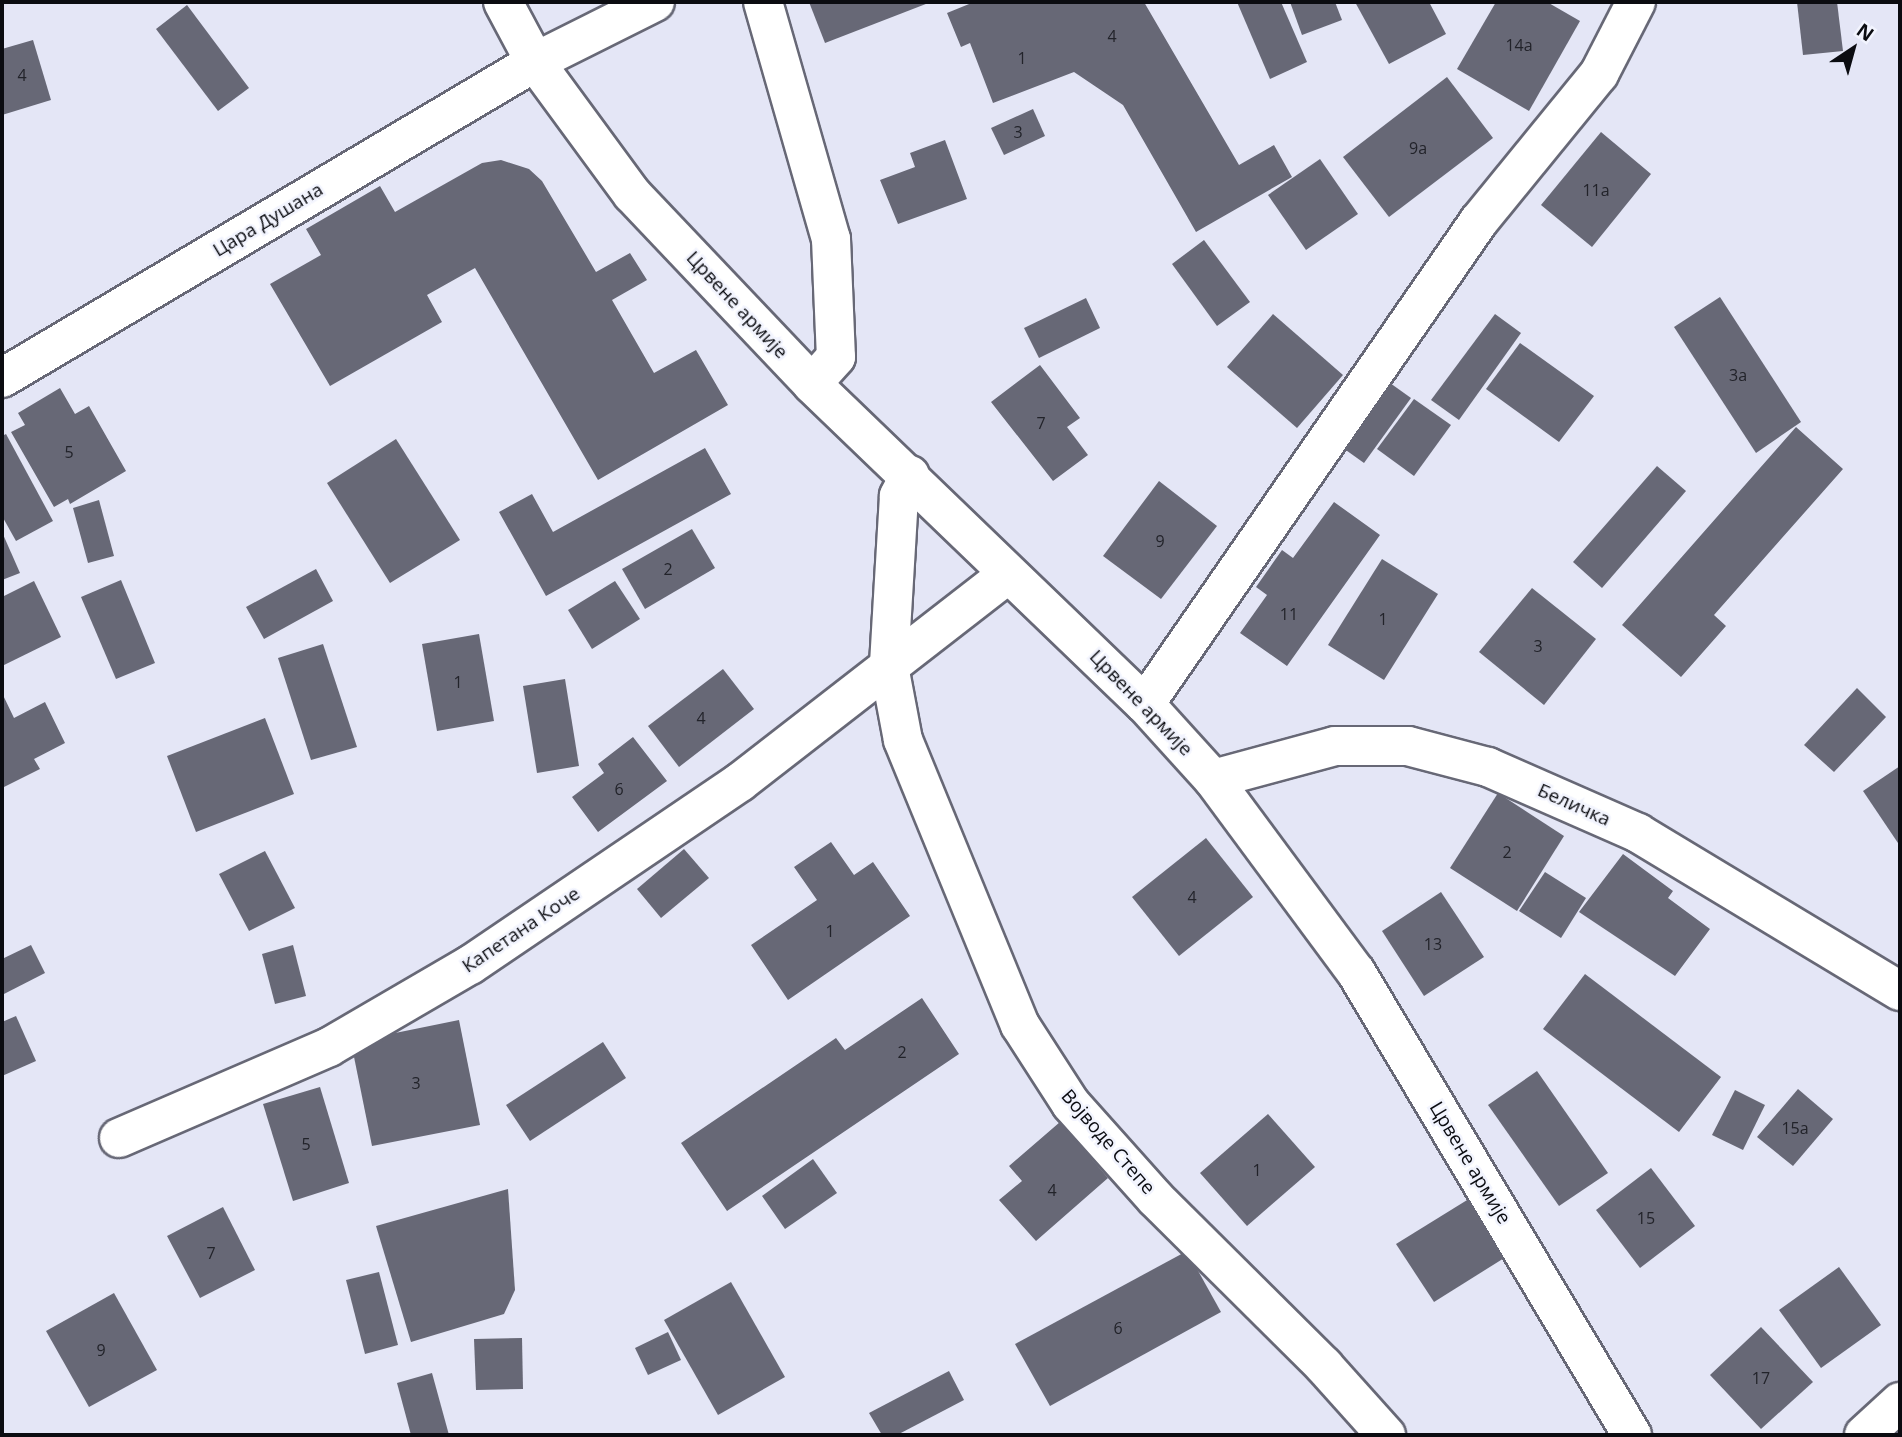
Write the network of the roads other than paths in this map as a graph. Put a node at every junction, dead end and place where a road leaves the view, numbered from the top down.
1 (503, 2) edge
2 (655, 2) edge
3 (764, 2) edge
4 (1636, 2) edge
5 (535, 62) junction
6 (2, 378) edge
7 (812, 384) junction
8 (910, 475) junction
9 (1008, 574) junction
10 (889, 666) junction
11 (1146, 704) junction
12 (1213, 779) junction
13 (1900, 991) edge
14 (119, 1138) dead end
15 (1900, 1402) edge
16 (1386, 1435) edge
17 (1632, 1435) edge
18 (1864, 1435) edge

1 - 5 street, Црвене армије
2 - 5 street, Цара Душана
3 - 7 street
4 - 11 street
5 - 6 street, Цара Душана
5 - 7 street, Црвене армије
7 - 8 street, Црвене армије
8 - 9 street, Црвене армије
8 - 10 street
9 - 10 street, Капетана Коче
9 - 11 street, Црвене армије
10 - 14 street, Капетана Коче
10 - 16 street, Војводе Степе
11 - 12 street, Црвене армије
12 - 13 street, Беличка
12 - 17 street, Црвене армије
15 - 18 street

